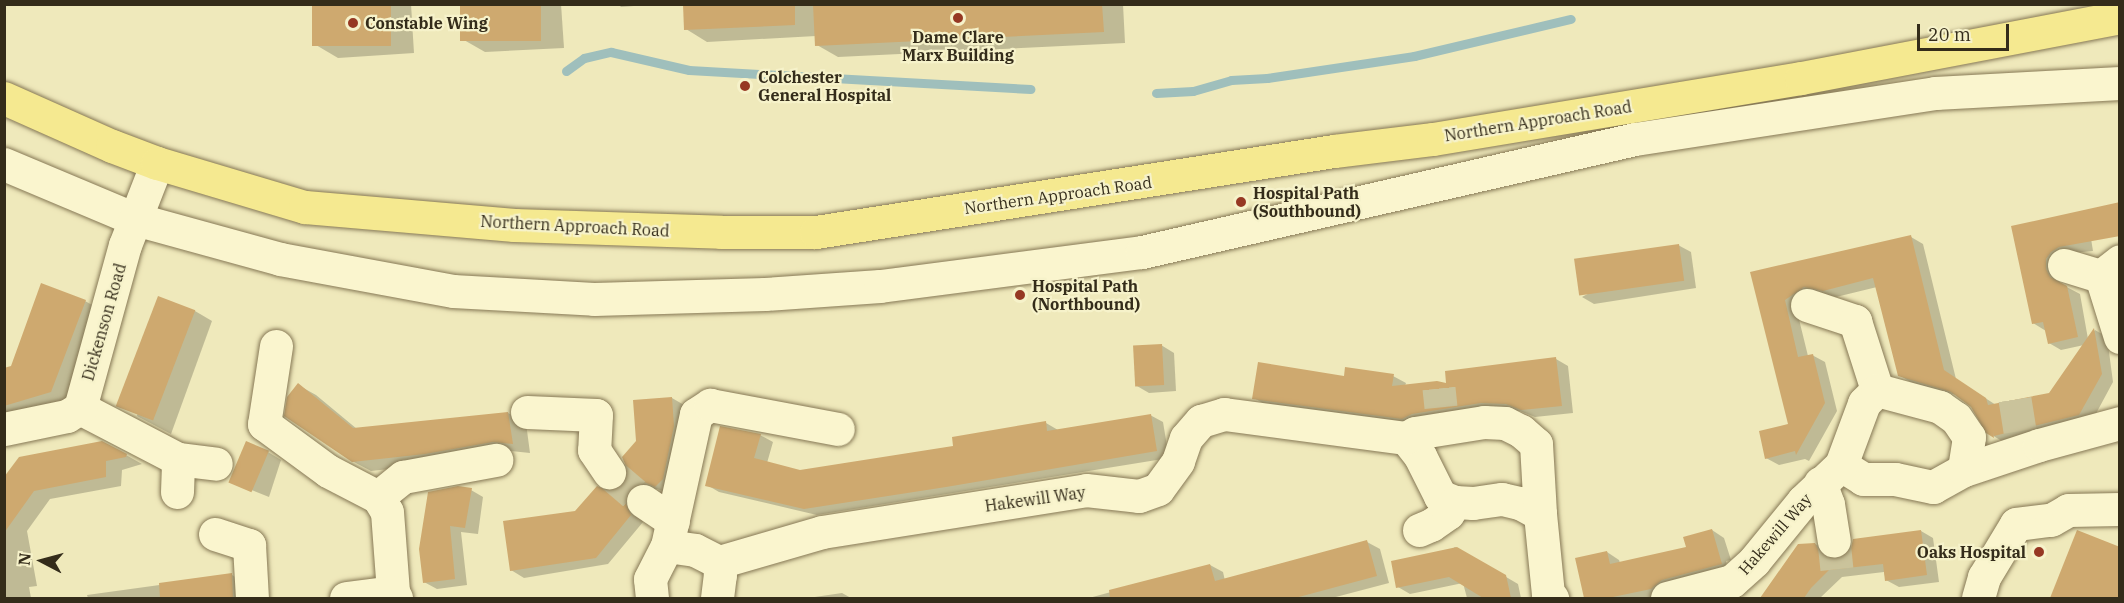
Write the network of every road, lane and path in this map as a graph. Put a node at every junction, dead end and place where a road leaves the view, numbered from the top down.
1 (2120, 17) edge
2 (2120, 83) edge
3 (4, 98) edge
4 (157, 163) junction
5 (4, 164) edge
6 (135, 219) junction
7 (2064, 265) dead end
8 (2110, 268) edge
9 (1807, 305) dead end
10 (2120, 337) edge
11 (276, 346) dead end
12 (1877, 390) junction
13 (80, 408) junction
14 (527, 412) dead end
15 (2120, 423) edge
16 (4, 429) edge
17 (838, 429) dead end
18 (1406, 438) junction
19 (178, 459) junction
20 (496, 460) dead end
21 (216, 464) dead end
22 (1964, 470) junction
23 (609, 472) tunnel mouth
24 (1831, 474) junction
25 (177, 492) dead end
26 (378, 497) junction
27 (643, 501) tunnel mouth
28 (1455, 502) junction
29 (2120, 509) edge
30 (1540, 514) junction
31 (1419, 530) dead end
32 (215, 534) dead end
33 (670, 534) junction
34 (1834, 541) tunnel mouth
35 (718, 562) junction
36 (1725, 592) edge
37 (394, 595) edge
38 (252, 598) edge
39 (346, 598) edge
40 (652, 598) edge
41 (717, 598) edge
42 (1552, 598) edge
43 (1666, 598) edge
44 (1978, 598) edge

1 - 4 main road, Northern Approach Road
2 - 6 street
3 - 4 main road, Northern Approach Road
4 - 6 street, Dickenson Road
5 - 6 street
6 - 13 street, Dickenson Road
7 - 8 street
8 - 10 street
9 - 12 street
11 - 26 street
12 - 22 street
12 - 24 street, Hakewill Way
13 - 16 street
13 - 19 street
14 - 23 street
15 - 22 street
17 - 33 street
18 - 28 street
18 - 30 street, Hakewill Way
18 - 35 street, Hakewill Way
19 - 21 street
19 - 25 street
20 - 26 street
22 - 24 street
24 - 34 street
24 - 36 street, Hakewill Way
26 - 37 street
27 - 33 street
28 - 30 street
28 - 31 street
29 - 44 street
30 - 42 street, Hakewill Way
32 - 38 street
33 - 35 street
33 - 40 street
35 - 41 street
36 - 43 street, Hakewill Way
37 - 39 street

